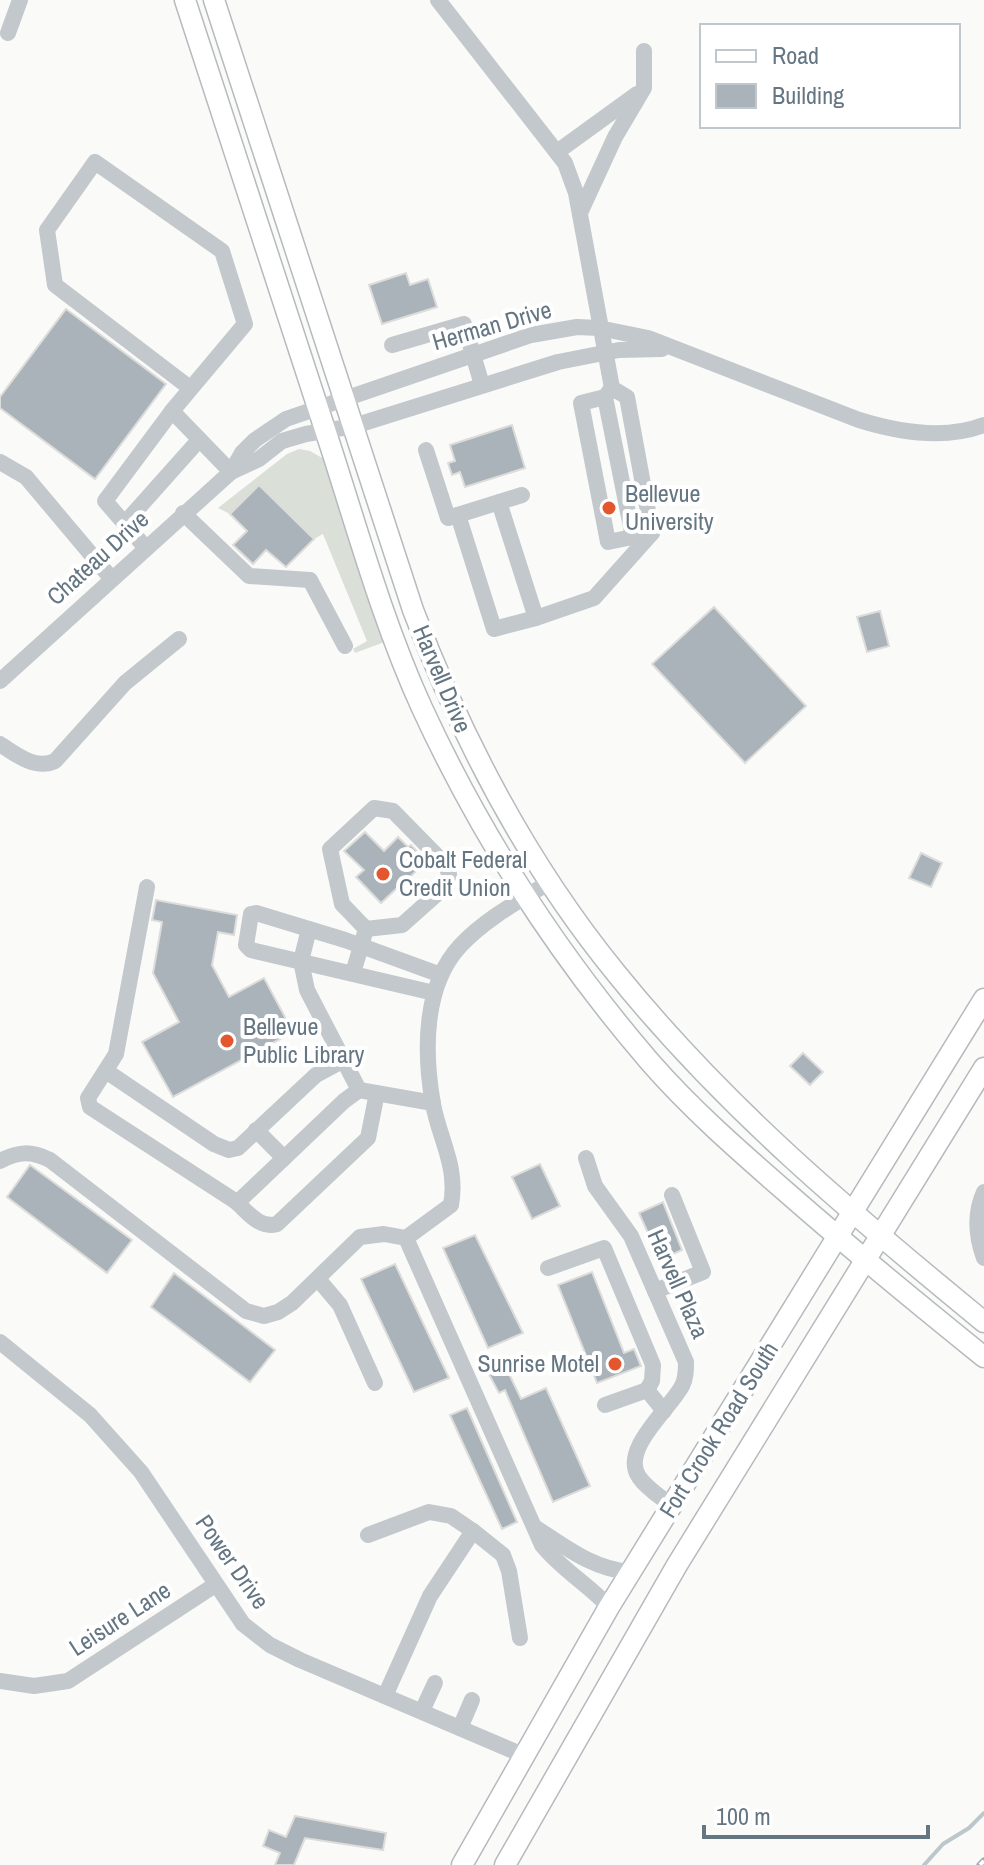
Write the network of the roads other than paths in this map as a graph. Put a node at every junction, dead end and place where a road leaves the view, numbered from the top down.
1 (20, 0) edge
2 (185, 0) edge
3 (214, 0) edge
4 (438, 0) edge
5 (8, 33) dead end
6 (644, 51) dead end
7 (644, 88) junction
8 (557, 152) junction
9 (580, 214) junction
10 (599, 328) junction
11 (392, 345) dead end
12 (684, 350) junction
13 (605, 353) junction
14 (472, 354) junction
15 (482, 385) junction
16 (190, 388) junction
17 (608, 392) junction
18 (343, 397) junction
19 (316, 407) junction
20 (172, 411) junction
21 (984, 425) edge
22 (354, 426) junction
23 (326, 433) junction
24 (199, 440) junction
25 (426, 450) dead end
26 (0, 462) edge
27 (231, 472) junction
28 (522, 495) dead end
29 (499, 502) junction
30 (183, 513) junction
31 (458, 515) junction
32 (125, 523) junction
33 (652, 533) junction
34 (633, 537) junction
35 (145, 547) junction
36 (111, 578) junction
37 (536, 618) junction
38 (179, 639) dead end
39 (345, 646) dead end
40 (0, 681) edge
41 (0, 744) edge
42 (550, 882) junction
43 (147, 887) dead end
44 (525, 897) junction
45 (309, 929) junction
46 (363, 937) junction
47 (301, 961) junction
48 (353, 973) junction
49 (441, 975) junction
50 (434, 993) junction
51 (984, 999) edge
52 (344, 1060) junction
53 (984, 1068) edge
54 (106, 1071) junction
55 (359, 1090) junction
56 (377, 1093) junction
57 (433, 1103) junction
58 (256, 1130) junction
59 (284, 1158) junction
60 (586, 1158) dead end
61 (0, 1161) edge
62 (984, 1192) edge
63 (672, 1195) dead end
64 (235, 1201) junction
65 (852, 1214) junction
66 (837, 1237) junction
67 (880, 1237) junction
68 (406, 1238) junction
69 (984, 1258) edge
70 (865, 1260) junction
71 (548, 1268) dead end
72 (318, 1279) junction
73 (655, 1291) junction
74 (984, 1322) edge
75 (0, 1342) edge
76 (984, 1357) edge
77 (375, 1383) dead end
78 (647, 1390) junction
79 (605, 1405) dead end
80 (664, 1411) junction
81 (672, 1506) junction
82 (536, 1528) junction
83 (473, 1531) junction
84 (368, 1535) dead end
85 (630, 1572) junction
86 (215, 1585) junction
87 (609, 1607) junction
88 (520, 1638) dead end
89 (0, 1681) edge
90 (435, 1683) dead end
91 (385, 1696) junction
92 (472, 1700) dead end
93 (422, 1711) junction
94 (460, 1728) junction
95 (523, 1755) junction
96 (462, 1865) edge
97 (505, 1865) edge

1 - 5 street
2 - 19 main road, Harvell Drive
3 - 18 main road, Harvell Drive
4 - 8 street
6 - 7 street
7 - 8 street
7 - 9 street
8 - 9 street
9 - 10 street
10 - 12 street, Herman Drive
10 - 13 street
10 - 14 street, Herman Drive
11 - 14 street
12 - 13 street, Herman Drive
12 - 21 street, Herman Drive
13 - 15 street, Herman Drive
13 - 17 street
14 - 15 street
14 - 18 street, Herman Drive
15 - 22 street, Herman Drive
16 - 16 street
16 - 20 street
17 - 33 street
17 - 34 street
17 - 34 street
18 - 19 street, Herman Drive
18 - 22 main road, Harvell Drive
19 - 23 main road, Harvell Drive
19 - 27 street, Chateau Drive
20 - 24 street
20 - 32 street
22 - 23 street, Herman Drive
22 - 42 main road, Harvell Drive
23 - 27 street, Chateau Drive
23 - 44 main road, Harvell Drive
24 - 27 street
24 - 32 street
25 - 31 street
26 - 36 street
27 - 30 street, Chateau Drive
28 - 29 street
29 - 31 street
29 - 37 street
30 - 35 street, Chateau Drive
30 - 39 street
31 - 37 street
32 - 35 street
33 - 34 street
33 - 37 street
35 - 36 street, Chateau Drive
36 - 40 street, Chateau Drive
38 - 41 street
42 - 44 street
42 - 65 main road, Harvell Drive
43 - 54 street
44 - 49 street
44 - 66 main road, Harvell Drive
45 - 46 street
45 - 47 street
45 - 47 street
46 - 46 street
46 - 48 street
46 - 49 street
47 - 48 street
47 - 52 street
48 - 50 street
49 - 50 street
50 - 57 street
51 - 65 main road, Fort Crook Road South
52 - 55 street
52 - 58 street
53 - 67 main road, Fort Crook Road South
54 - 58 street
54 - 64 street
55 - 56 street
55 - 59 street
56 - 57 street
56 - 64 street
57 - 68 street
58 - 59 street
59 - 64 street
60 - 73 street, Harvell Plaza
61 - 72 street
62 - 69 street
63 - 73 street
65 - 66 main road, Fort Crook Road South
65 - 67 main road, Harvell Drive
66 - 70 main road, Harvell Drive
66 - 81 main road, Fort Crook Road South
67 - 70 main road, Fort Crook Road South
67 - 74 main road, Harvell Drive
68 - 72 street
68 - 82 street
70 - 76 main road, Harvell Drive
70 - 97 main road, Fort Crook Road South
71 - 78 street
72 - 77 street
73 - 80 street, Harvell Plaza
75 - 86 street, Power Drive
78 - 79 street
78 - 80 street
80 - 81 street, Harvell Plaza
81 - 85 main road, Fort Crook Road South
82 - 85 street
82 - 87 street
83 - 84 street
83 - 88 street
83 - 91 street
85 - 87 main road, Fort Crook Road South
86 - 89 street, Leisure Lane
86 - 91 street, Power Drive
87 - 95 main road, Fort Crook Road South
90 - 93 street
91 - 93 street, Power Drive
92 - 94 street
93 - 94 street, Power Drive
94 - 95 street, Power Drive
95 - 96 main road, Fort Crook Road South

